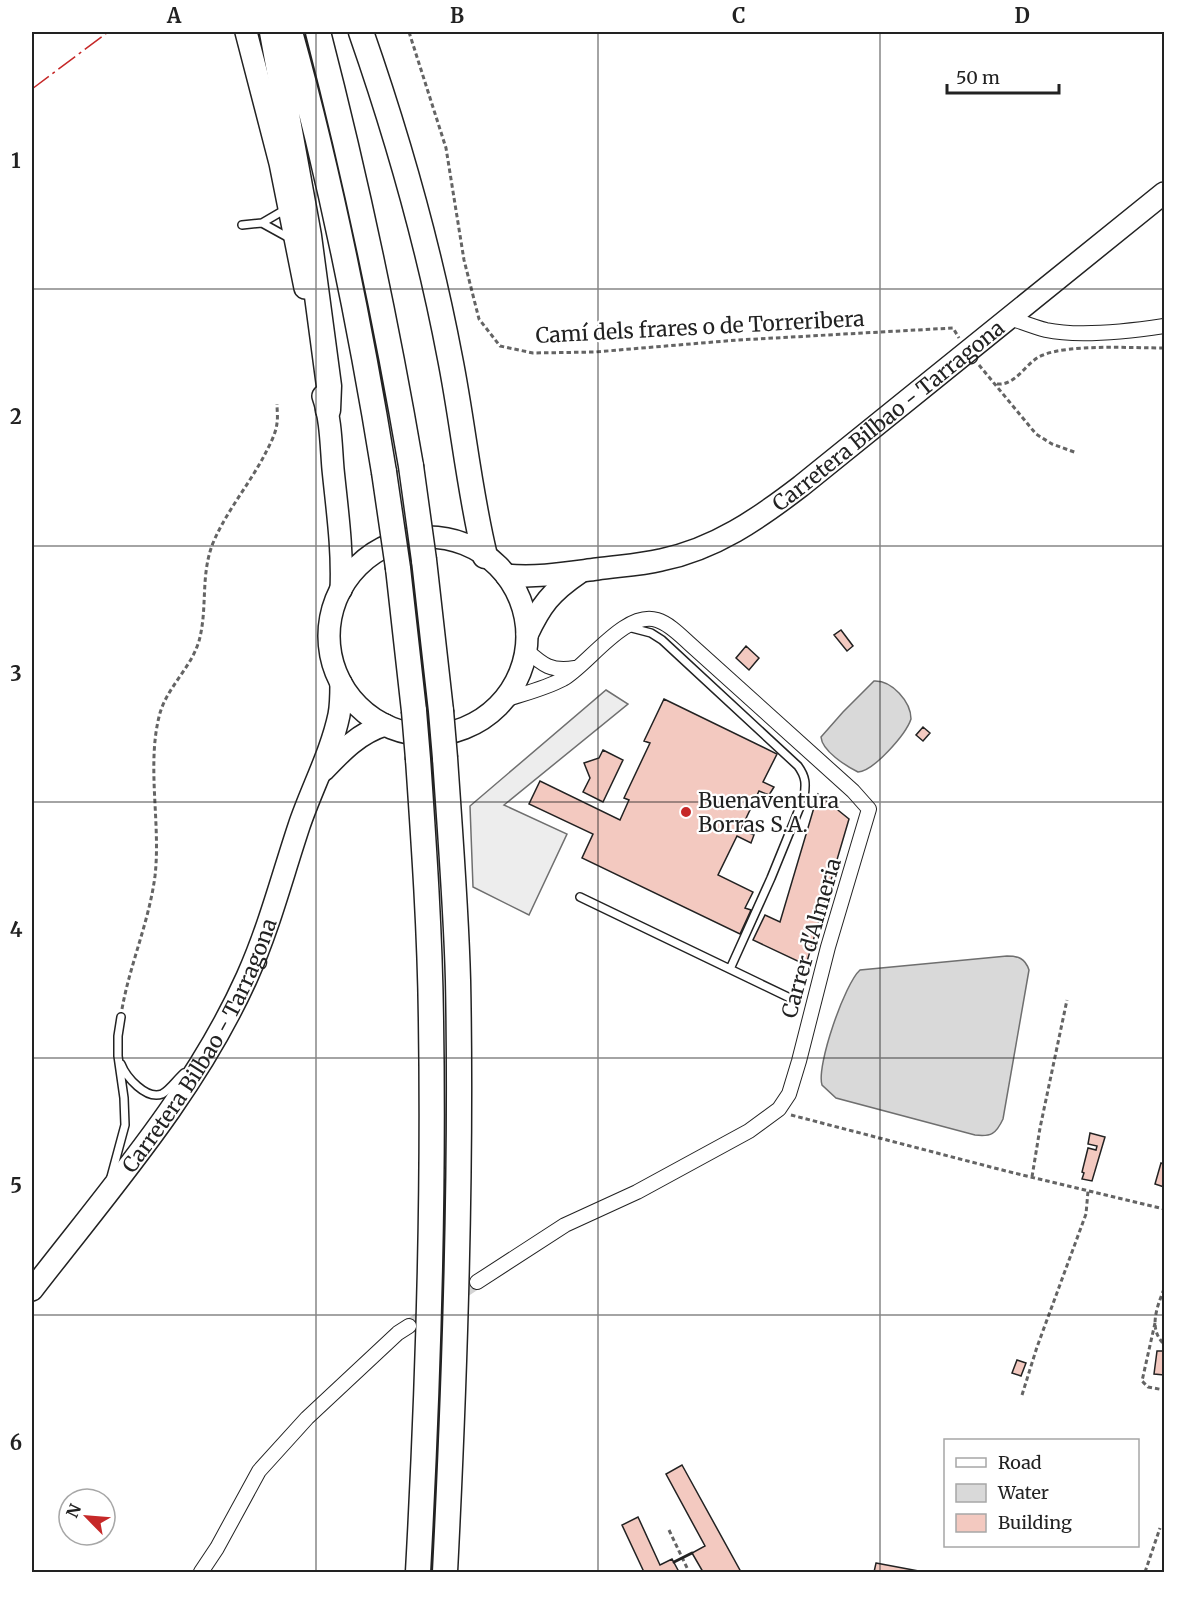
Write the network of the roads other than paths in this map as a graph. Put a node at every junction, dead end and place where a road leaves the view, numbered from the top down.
1 (246, 32) edge
2 (272, 32) edge
3 (290, 32) edge
4 (318, 32) edge
5 (361, 32) edge
6 (1164, 193) edge
7 (290, 207) junction
8 (262, 223) junction
9 (242, 225) dead end
10 (297, 246) junction
11 (1010, 318) junction
12 (1164, 326) edge
13 (328, 410) junction
14 (485, 556) junction
15 (579, 572) junction
16 (506, 575) junction
17 (341, 590) junction
18 (626, 626) junction
19 (526, 643) junction
20 (575, 668) junction
21 (341, 683) junction
22 (502, 701) junction
23 (385, 725) junction
24 (319, 774) junction
25 (580, 897) dead end
26 (730, 969) junction
27 (790, 998) dead end
28 (121, 1017) road end
29 (118, 1056) junction
30 (205, 1056) junction
31 (106, 1194) junction
32 (477, 1282) tunnel mouth
33 (32, 1290) edge
34 (409, 1326) tunnel mouth
35 (201, 1572) edge
36 (418, 1572) edge
37 (445, 1572) edge

1 - 7 main road
2 - 13 highway
3 - 36 highway, bridge
4 - 37 highway, bridge
5 - 14 highway
6 - 11 main road, Carretera Bilbao - Tarragona
7 - 8 lane
7 - 10 main road
8 - 9 lane
8 - 10 lane
10 - 13 main road
11 - 12 street
11 - 15 main road, Carretera Bilbao - Tarragona
13 - 17 main road
14 - 16 main road
14 - 17 main road
15 - 16 main road, Carretera Bilbao - Tarragona
15 - 19 main road
16 - 19 main road
17 - 21 main road
18 - 20 street, Carrer d'Almeria
18 - 26 lane
18 - 32 street, Carrer d'Almeria
19 - 20 street
19 - 22 main road
20 - 22 street, Carrer d'Almeria
21 - 23 main road
21 - 24 main road, Carretera Bilbao - Tarragona
22 - 23 main road
23 - 24 main road
24 - 30 main road, Carretera Bilbao - Tarragona
25 - 26 lane
26 - 27 lane
28 - 29 lane
29 - 30 lane
29 - 31 lane
30 - 31 main road, Carretera Bilbao - Tarragona
31 - 33 main road, Carretera Bilbao - Tarragona
34 - 35 street

